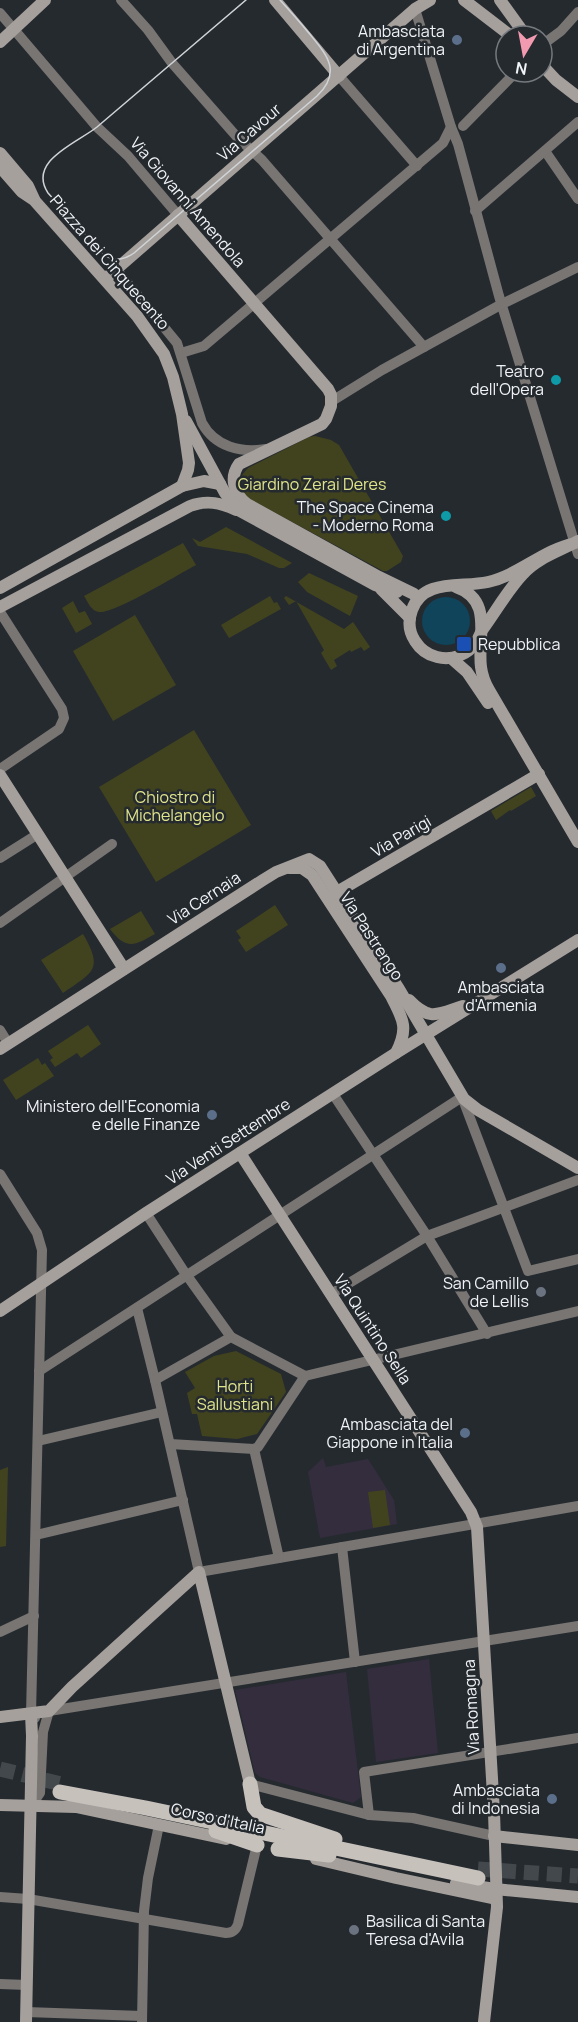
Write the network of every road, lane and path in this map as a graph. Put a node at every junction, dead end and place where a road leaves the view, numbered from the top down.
1 (45, 0) edge
2 (121, 0) edge
3 (275, 0) edge
4 (430, 0) edge
5 (464, 0) edge
6 (500, 0) edge
7 (415, 3) edge
8 (578, 12) edge
9 (0, 13) edge
10 (495, 24) edge
11 (517, 24) edge
12 (13, 29) junction
13 (554, 36) edge
14 (0, 42) edge
15 (554, 68) edge
16 (339, 76) junction
17 (554, 78) edge
18 (504, 84) edge
19 (575, 94) edge
20 (578, 122) edge
21 (463, 126) dead end
22 (451, 127) junction
23 (252, 151) junction
24 (544, 152) junction
25 (0, 153) edge
26 (417, 166) junction
27 (0, 167) edge
28 (25, 189) junction
29 (578, 199) edge
30 (476, 211) junction
31 (178, 215) junction
32 (331, 239) junction
33 (578, 267) edge
34 (116, 269) junction
35 (105, 279) junction
36 (255, 304) junction
37 (502, 304) junction
38 (424, 347) junction
39 (181, 353) junction
40 (332, 400) junction
41 (182, 414) junction
42 (269, 449) junction
43 (220, 484) junction
44 (182, 486) junction
45 (240, 511) junction
46 (577, 546) edge
47 (530, 568) junction
48 (375, 585) junction
49 (449, 586) junction
50 (0, 588) edge
51 (418, 594) junction
52 (0, 607) edge
53 (0, 612) edge
54 (410, 618) junction
55 (481, 632) junction
56 (451, 658) junction
57 (488, 696) junction
58 (0, 769) edge
59 (0, 775) edge
60 (536, 776) junction
61 (38, 834) junction
62 (578, 842) edge
63 (112, 844) dead end
64 (0, 858) edge
65 (305, 859) joint
66 (276, 872) junction
67 (65, 877) junction
68 (337, 892) junction
69 (0, 923) edge
70 (578, 940) edge
71 (124, 969) junction
72 (399, 989) junction
73 (476, 1002) junction
74 (432, 1015) joint
75 (0, 1030) edge
76 (425, 1036) junction
77 (4, 1046) edge
78 (396, 1053) junction
79 (333, 1094) junction
80 (462, 1097) junction
81 (240, 1154) junction
82 (373, 1155) junction
83 (578, 1168) edge
84 (0, 1174) edge
85 (578, 1180) edge
86 (504, 1207) junction
87 (146, 1213) junction
88 (280, 1216) junction
89 (427, 1236) junction
90 (578, 1259) edge
91 (188, 1276) junction
92 (41, 1283) junction
93 (332, 1294) junction
94 (137, 1308) junction
95 (0, 1311) edge
96 (578, 1311) edge
97 (487, 1334) junction
98 (231, 1337) junction
99 (374, 1360) junction
100 (39, 1371) junction
101 (305, 1376) junction
102 (155, 1380) junction
103 (162, 1412) junction
104 (38, 1441) junction
105 (170, 1444) junction
106 (254, 1449) junction
107 (183, 1500) junction
108 (578, 1506) edge
109 (476, 1523) junction
110 (36, 1535) junction
111 (342, 1547) junction
112 (279, 1558) junction
113 (199, 1572) junction
114 (34, 1616) junction
115 (578, 1626) edge
116 (0, 1632) edge
117 (483, 1642) junction
118 (356, 1662) junction
119 (226, 1683) junction
120 (72, 1687) junction
121 (81, 1707) junction
122 (49, 1711) junction
123 (31, 1714) junction
124 (5, 1716) edge
125 (43, 1732) junction
126 (578, 1738) edge
127 (490, 1752) junction
128 (250, 1784) junction
129 (61, 1788) tunnel mouth
130 (0, 1805) edge
131 (31, 1806) junction
132 (160, 1812) junction
133 (369, 1815) junction
134 (494, 1836) junction
135 (335, 1839) junction
136 (257, 1845) junction
137 (578, 1845) edge
138 (278, 1849) junction
139 (419, 1866) junction
140 (496, 1894) junction
141 (577, 1896) edge
142 (0, 1897) edge
143 (28, 1899) junction
144 (144, 1918) junction
145 (0, 1984) edge
146 (27, 1984) junction
147 (26, 2017) edge
148 (142, 2019) edge
149 (484, 2022) edge

1 - 12 street
2 - 23 street
3 - 16 street
4 - 7 street, Via Cavour
5 - 10 street
6 - 11 street
7 - 16 street, Via Cavour
7 - 22 street
8 - 13 street
9 - 12 street, Via Giovanni Amendola
12 - 14 street
12 - 31 street, Via Giovanni Amendola
15 - 19 street
16 - 23 street, Via Cavour
16 - 26 street
17 - 19 street
18 - 21 street
20 - 24 street
22 - 26 street
22 - 30 street
23 - 31 street, Via Cavour
23 - 32 street
24 - 29 street
24 - 30 street
25 - 28 street
26 - 32 street
27 - 28 street
28 - 35 street, Piazza dei Cinquecento
30 - 37 street
31 - 34 street, Via Cavour
31 - 36 street, Via Giovanni Amendola
32 - 36 street
32 - 38 street
33 - 37 street
34 - 35 street, Via Cavour
34 - 39 street, Piazza dei Cinquecento
35 - 41 street, Piazza dei Cinquecento
36 - 39 street
36 - 40 street, Via Giovanni Amendola
37 - 38 street
37 - 46 street
38 - 40 street
39 - 42 street, Piazza dei Cinquecento
40 - 42 street
41 - 43 street, Piazza dei Cinquecento
41 - 44 street, Piazza dei Cinquecento
42 - 51 street
43 - 44 street
43 - 45 street, Piazza dei Cinquecento
44 - 50 street
45 - 48 street
45 - 52 street
46 - 47 street
47 - 49 street
47 - 55 street
48 - 51 street
48 - 54 street
49 - 51 street
49 - 55 street
51 - 54 street
53 - 58 street
54 - 56 street
55 - 56 street
55 - 57 street
56 - 57 street
57 - 60 street
59 - 61 street
60 - 62 street
60 - 68 street, Via Parigi
61 - 64 street
61 - 67 street
63 - 67 street
65 - 66 street, Via Cernaia
65 - 68 street, Via Pastrengo
66 - 71 street, Via Cernaia
66 - 78 street, Via Pastrengo
67 - 69 street
67 - 71 street
68 - 72 street, Via Pastrengo
70 - 73 street, Via Venti Settembre
71 - 77 street, Via Cernaia
72 - 74 street, Via Pastrengo
72 - 76 street, Via Pastrengo
73 - 74 street, Via Venti Settembre
73 - 76 street, Via Venti Settembre
75 - 77 street
76 - 78 street, Via Venti Settembre
76 - 80 street, Via Pastrengo
78 - 79 street, Via Venti Settembre
79 - 81 street, Via Venti Settembre
79 - 82 street
80 - 82 street
80 - 83 street
80 - 86 street
81 - 87 street, Via Venti Settembre
81 - 88 street, Via Quintino Sella
82 - 88 street
82 - 89 street
84 - 92 street
85 - 86 street
86 - 89 street
86 - 90 street
87 - 91 street
87 - 92 street, Via Venti Settembre
88 - 91 street
88 - 93 street, Via Quintino Sella
89 - 93 street
89 - 97 street
91 - 94 street
91 - 98 street
92 - 95 street, Via Venti Settembre
92 - 100 street
93 - 99 street, Via Quintino Sella
94 - 100 street
94 - 102 street
96 - 97 street
97 - 99 street
98 - 101 street
98 - 102 street
99 - 101 street
99 - 109 street, Via Quintino Sella
100 - 104 street
101 - 106 street
102 - 103 street
103 - 104 street
103 - 105 street
104 - 110 street
105 - 106 street
105 - 107 street
106 - 112 street
107 - 110 street
107 - 113 street
108 - 109 street
109 - 111 street
109 - 117 street, Via Romagna
110 - 114 street
111 - 112 street
111 - 118 street
112 - 113 street
113 - 119 street
113 - 120 street
114 - 116 street
114 - 123 street
115 - 117 street
117 - 118 street
117 - 127 street, Via Romagna
118 - 119 street
119 - 121 street
119 - 128 street
120 - 121 street
120 - 122 street
121 - 122 street
122 - 123 street
122 - 125 street
123 - 124 street
123 - 125 street
123 - 131 street
125 - 131 street
126 - 127 street
127 - 133 street
127 - 134 street, Via Romagna
128 - 133 street
128 - 135 main road
129 - 132 main road
130 - 131 street, Corso d'Italia
131 - 132 street, Corso d'Italia
131 - 143 street
132 - 135 main road, Corso d'Italia
132 - 136 main road
132 - 139 main road, Corso d'Italia
132 - 144 street
133 - 134 street
134 - 137 street
134 - 140 street, Via Romagna
135 - 139 main road, Corso d'Italia
136 - 138 street, Corso d'Italia
136 - 144 street
138 - 139 main road
138 - 140 street, Corso d'Italia
140 - 141 street, Corso d'Italia
140 - 149 street, Via Romagna
142 - 143 street
143 - 144 street
143 - 146 street
144 - 148 street
145 - 146 street
146 - 147 street
147 - 148 street

